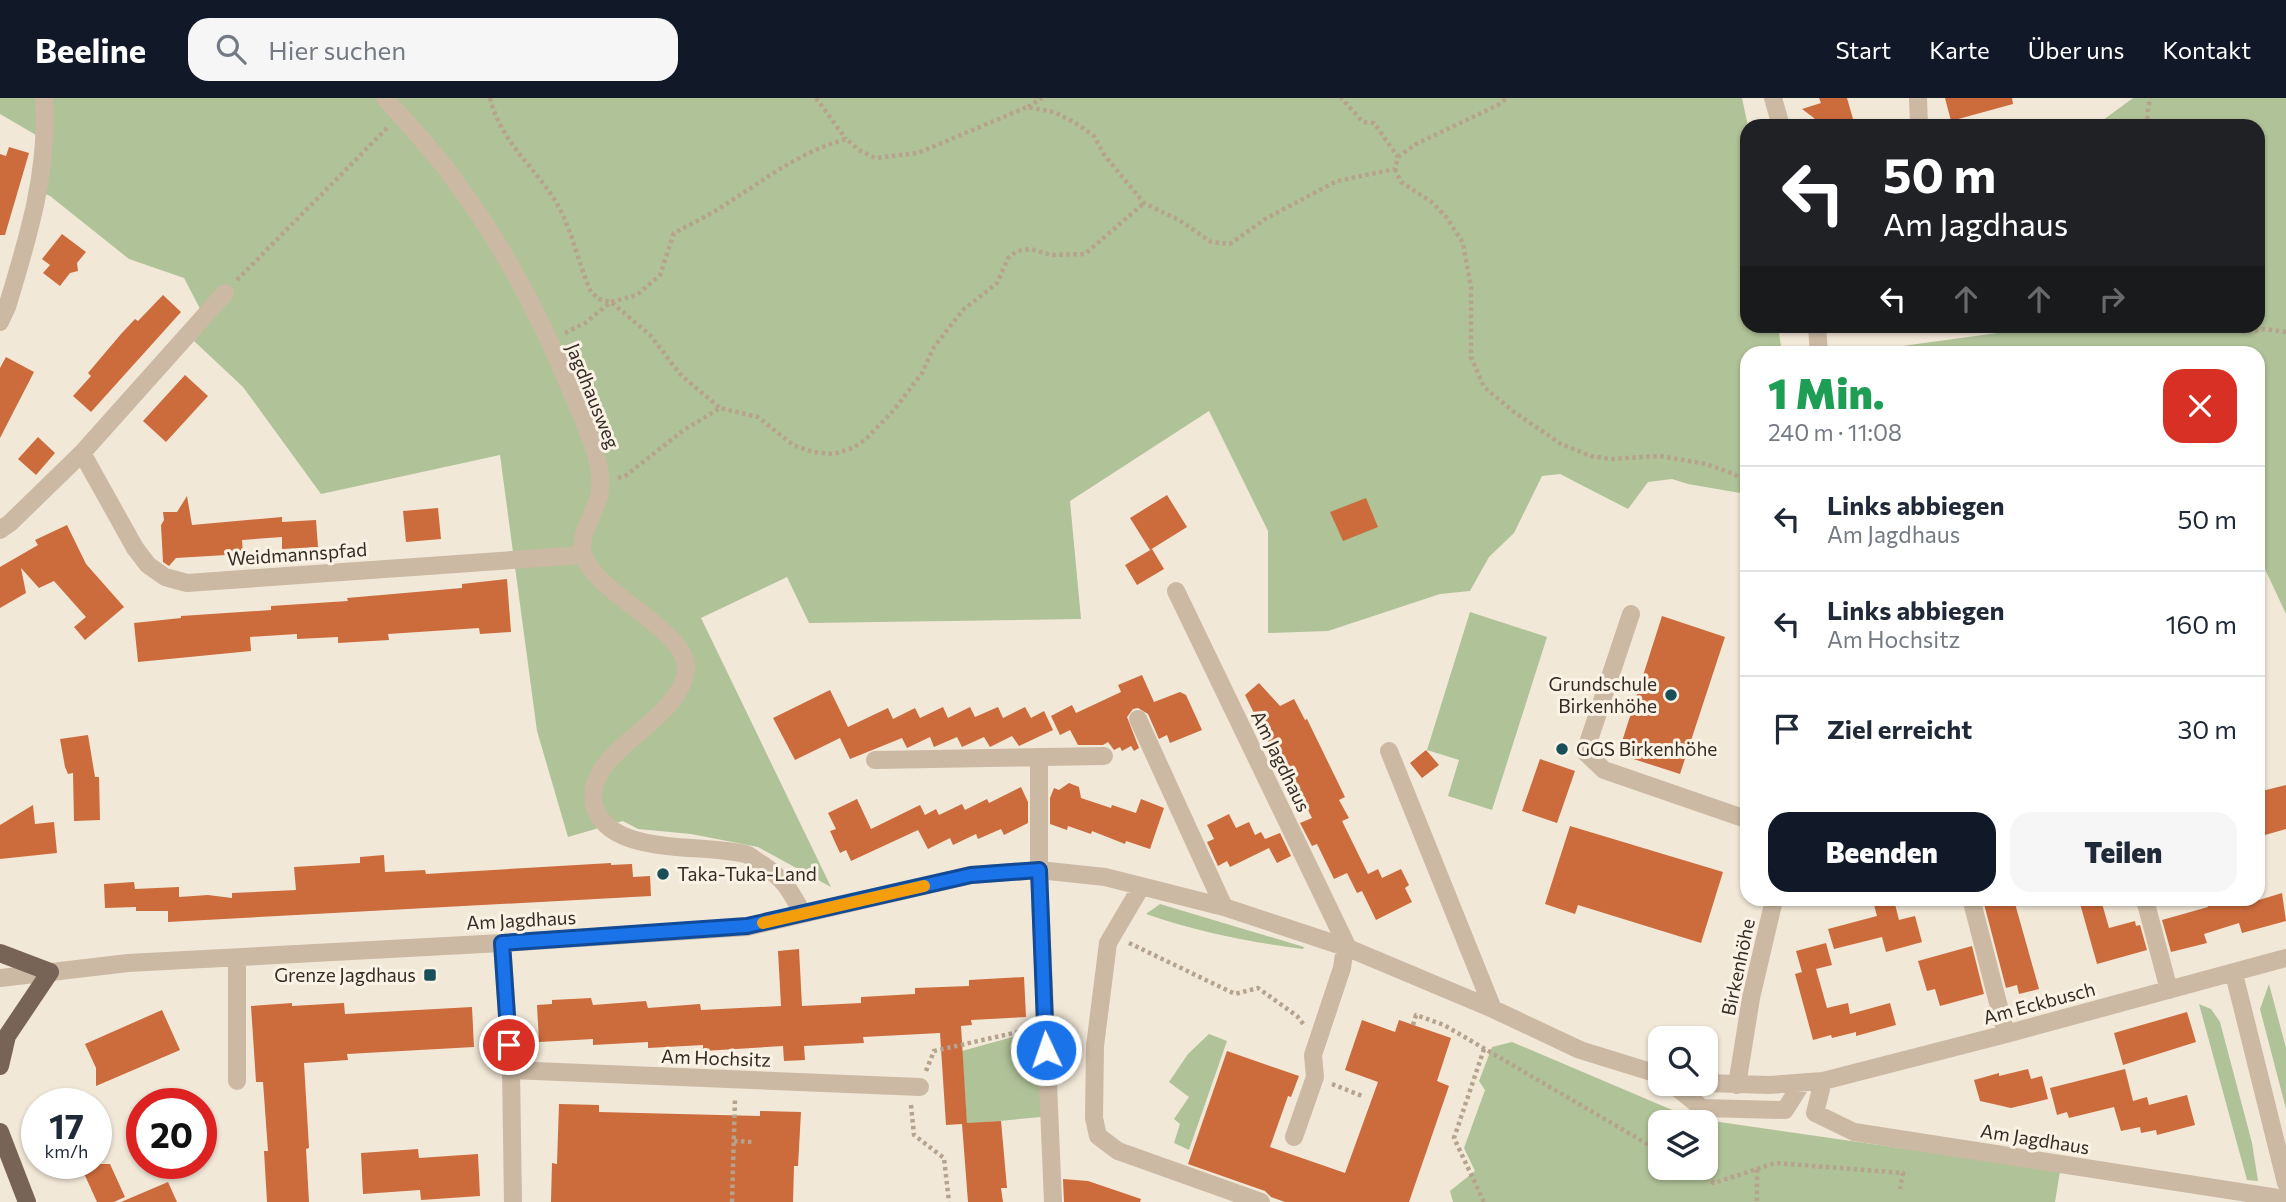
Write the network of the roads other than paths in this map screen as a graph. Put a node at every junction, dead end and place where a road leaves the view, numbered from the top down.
1 (44, 98) edge
2 (385, 98) edge
3 (1773, 98) edge
4 (1918, 98) edge
5 (1780, 119) edge
6 (1919, 119) edge
7 (225, 293) road end
8 (0, 322) edge
9 (82, 453) junction
10 (0, 530) edge
11 (583, 555) junction
12 (1176, 592) dead end
13 (1631, 614) dead end
14 (1138, 719) dead end
15 (1389, 751) dead end
16 (1104, 756) dead end
17 (1039, 758) junction
18 (875, 760) dead end
19 (1740, 817) edge
20 (1039, 870) junction
21 (1141, 887) junction
22 (1773, 906) edge
23 (1973, 906) edge
24 (2148, 906) edge
25 (1224, 908) junction
26 (803, 914) junction
27 (502, 943) junction
28 (1347, 948) junction
29 (0, 953) edge
30 (237, 958) junction
31 (2286, 958) edge
32 (50, 972) junction
33 (2234, 974) junction
34 (0, 978) edge
35 (2169, 990) junction
36 (1493, 1009) junction
37 (2006, 1034) junction
38 (0, 1066) edge
39 (511, 1070) junction
40 (1648, 1071) edge
41 (237, 1081) dead end
42 (1823, 1081) junction
43 (1802, 1083) junction
44 (1718, 1084) edge
45 (1737, 1085) junction
46 (915, 1087) road end
47 (1687, 1096) edge
48 (0, 1132) edge
49 (1294, 1137) dead end
50 (2286, 1183) edge
51 (2286, 1199) edge
52 (26, 1202) edge
53 (513, 1202) edge
54 (1053, 1202) edge
55 (1261, 1202) edge

1 - 8 street
2 - 11 street, Jagdhausweg
3 - 5 street
4 - 6 street
7 - 9 street
9 - 10 street
9 - 11 street, Weidmannspfad
11 - 26 street
12 - 28 street, Am Jagdhaus
13 - 19 street
14 - 25 street
15 - 36 street
16 - 17 street
17 - 18 street
17 - 20 street
20 - 21 street, Am Jagdhaus
20 - 26 street, Am Jagdhaus
20 - 54 street
21 - 25 street, Am Jagdhaus
21 - 55 street
22 - 45 street, Birkenhöhe
23 - 37 street
24 - 35 street
25 - 28 street, Am Jagdhaus
26 - 27 street, Am Jagdhaus
27 - 30 street, Am Jagdhaus
27 - 39 street
28 - 36 street, Am Jagdhaus
28 - 49 street
29 - 32 main road
30 - 32 street, Am Jagdhaus
30 - 41 street
31 - 33 street, Am Eckbusch
32 - 34 street, Am Jagdhaus
32 - 38 main road
33 - 35 street, Am Eckbusch
33 - 50 street
35 - 37 street, Am Eckbusch
36 - 40 street, Am Jagdhaus
37 - 42 street, Am Eckbusch
39 - 46 street, Am Hochsitz
39 - 53 street
42 - 43 street, Am Eckbusch
42 - 51 street, Am Jagdhaus
43 - 45 street
43 - 47 street
44 - 45 street
48 - 52 main road

